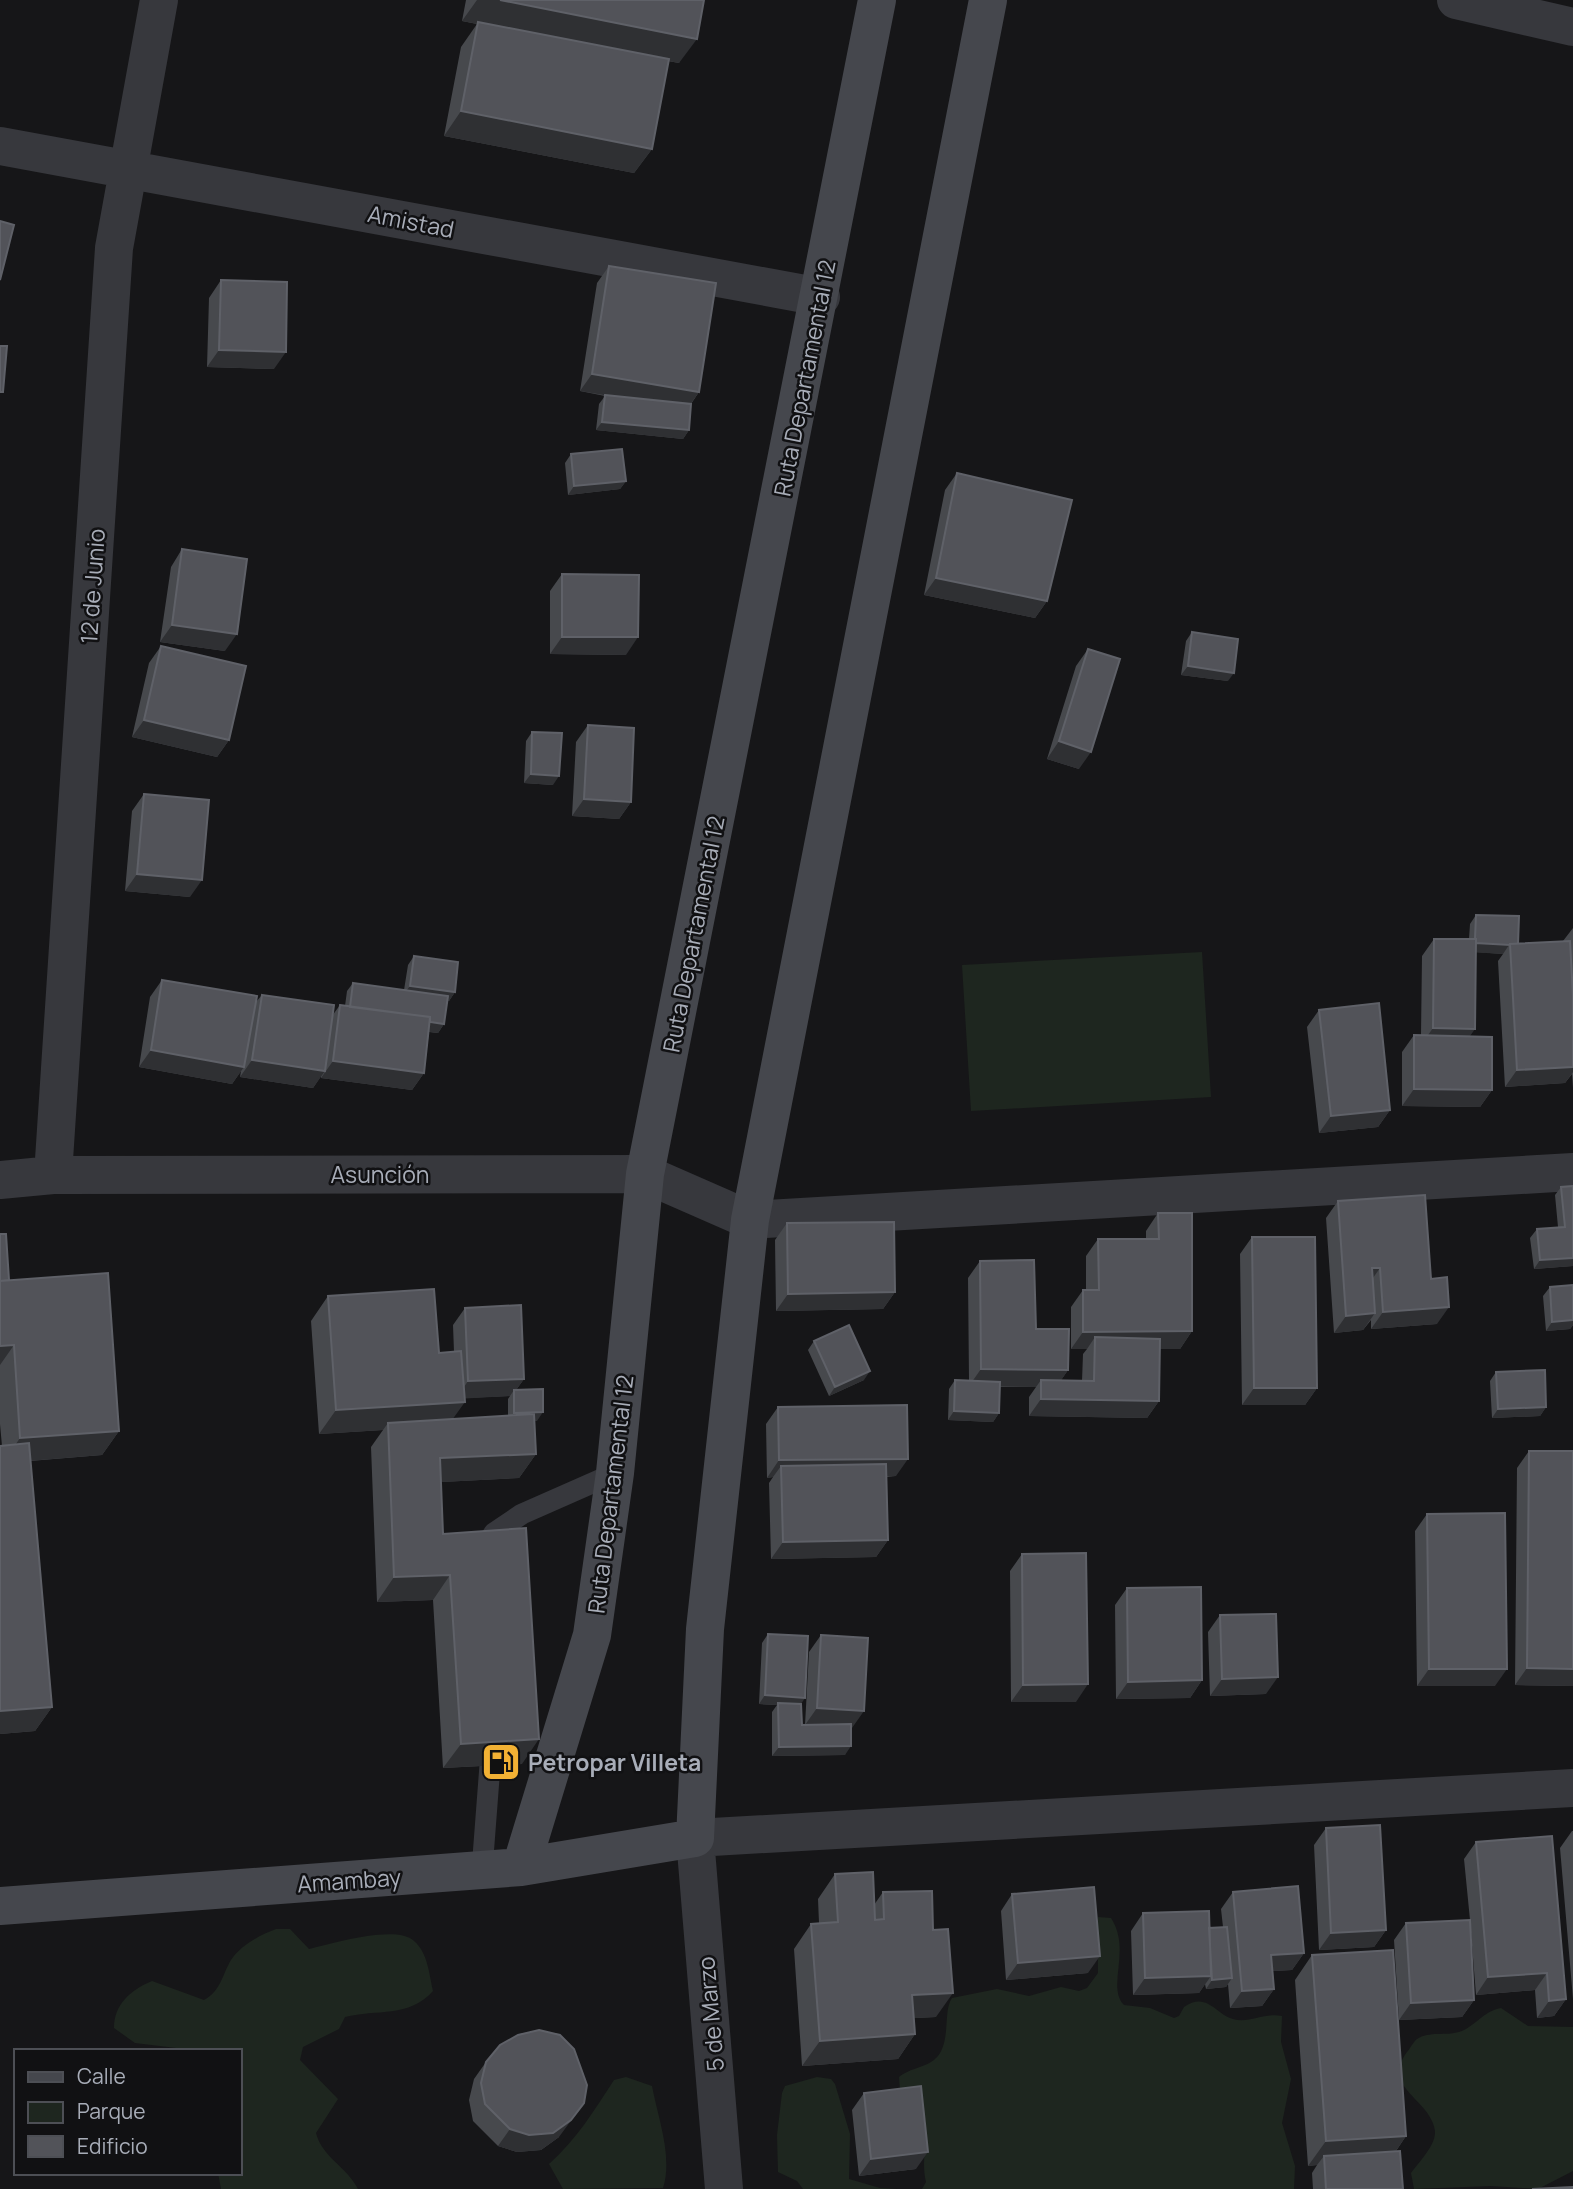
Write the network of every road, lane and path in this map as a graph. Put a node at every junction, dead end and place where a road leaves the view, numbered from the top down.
1 (159, 0) edge
2 (877, 0) edge
3 (988, 0) edge
4 (1455, 0) edge
5 (1573, 27) edge
6 (0, 146) edge
7 (128, 169) junction
8 (821, 298) junction
9 (1573, 1172) edge
10 (645, 1174) junction
11 (52, 1175) junction
12 (0, 1180) edge
13 (750, 1220) junction
14 (615, 1473) junction
15 (481, 1555) edge
16 (490, 1765) edge
17 (1573, 1788) edge
18 (695, 1838) junction
19 (521, 1867) junction
20 (482, 1870) junction
21 (0, 1906) edge
22 (724, 2189) edge

1 - 7 street, 12 de Junio
2 - 8 main road, Ruta Departamental 12
3 - 13 main road
4 - 5 street
6 - 7 street, Amistad
7 - 8 street, Amistad
7 - 11 street, 12 de Junio
8 - 10 main road, Ruta Departamental 12
9 - 13 street
10 - 11 street, Asunción
10 - 13 street, Asunción
10 - 14 main road, Ruta Departamental 12
11 - 12 street, Asunción
13 - 18 main road
14 - 15 lane
14 - 19 main road, Ruta Departamental 12
16 - 20 lane
17 - 18 street
18 - 19 main road, Amambay
18 - 22 street, 5 de Marzo
19 - 20 main road, Amambay
20 - 21 main road, Amambay

